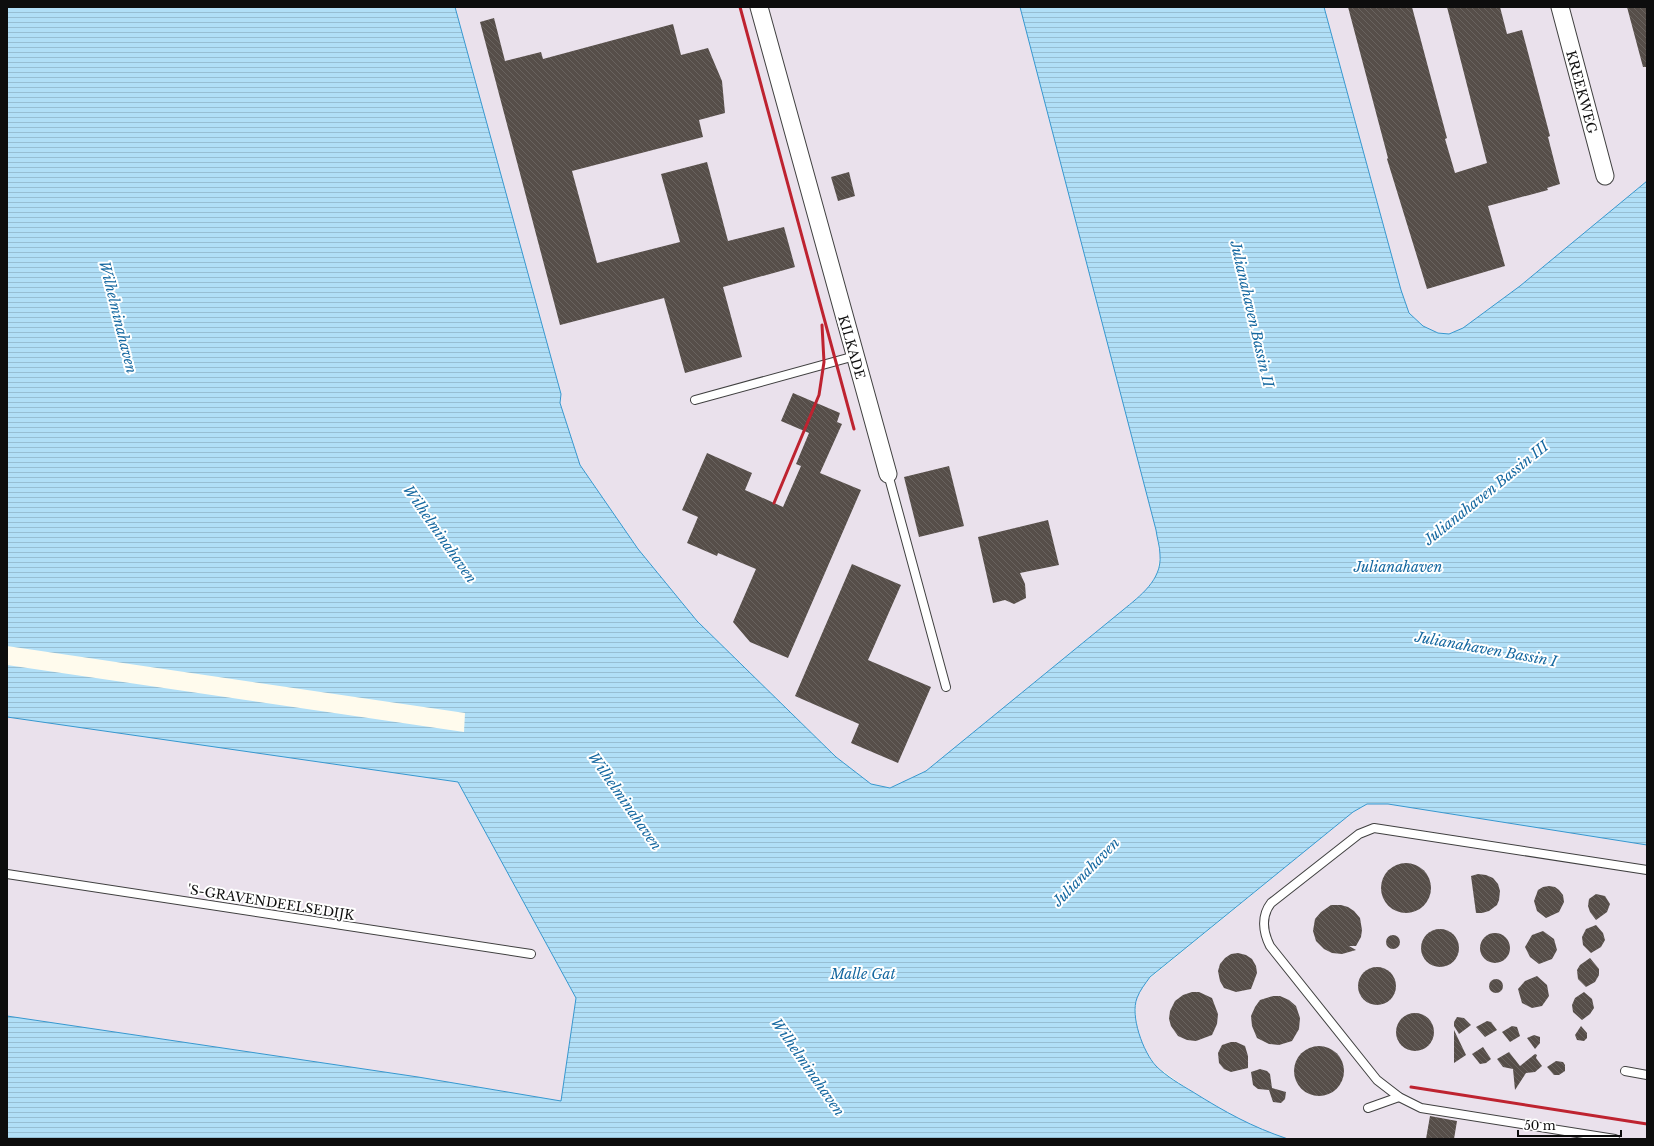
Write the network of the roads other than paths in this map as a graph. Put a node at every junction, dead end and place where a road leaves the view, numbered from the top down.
1 (759, 7) edge
2 (1560, 7) edge
3 (1605, 176) dead end
4 (855, 356) junction
5 (695, 400) dead end
6 (888, 474) joint
7 (946, 687) dead end
8 (1647, 870) edge
9 (7, 874) edge
10 (531, 954) dead end
11 (1625, 1071) dead end
12 (1647, 1075) edge
13 (1399, 1097) junction
14 (1368, 1108) dead end
15 (1615, 1139) edge

1 - 4 street, KILKADE
2 - 3 street, KREEKWEG
4 - 5 lane
4 - 6 street, KILKADE
6 - 7 lane, KILKADE
8 - 13 lane
9 - 10 lane, 'S-GRAVENDEELSEDIJK
11 - 12 lane
13 - 14 lane
13 - 15 lane

